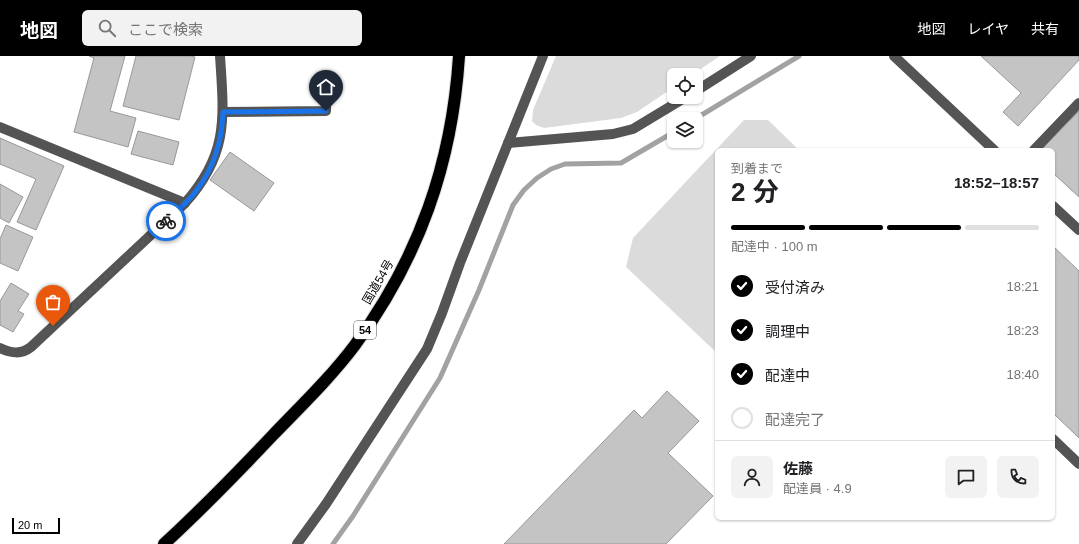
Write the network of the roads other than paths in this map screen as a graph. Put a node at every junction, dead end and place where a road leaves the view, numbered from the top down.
1 (220, 56) edge
2 (459, 56) edge
3 (542, 56) edge
4 (751, 56) edge
5 (894, 56) edge
6 (326, 87) dead end
7 (703, 87) edge
8 (1079, 103) edge
9 (674, 104) edge
10 (223, 112) junction
11 (0, 127) edge
12 (508, 143) junction
13 (992, 148) edge
14 (1036, 148) edge
15 (185, 204) junction
16 (1055, 208) edge
17 (1079, 230) edge
18 (0, 348) edge
19 (1055, 441) edge
20 (1079, 464) edge
21 (164, 544) edge
22 (297, 544) edge

1 - 10 street
2 - 21 highway, 国道54号 / 54
3 - 12 street
4 - 7 street
5 - 13 street
6 - 10 street
8 - 14 street
9 - 12 street
10 - 15 street
11 - 15 street
12 - 22 street
15 - 18 street
16 - 17 street
19 - 20 street

